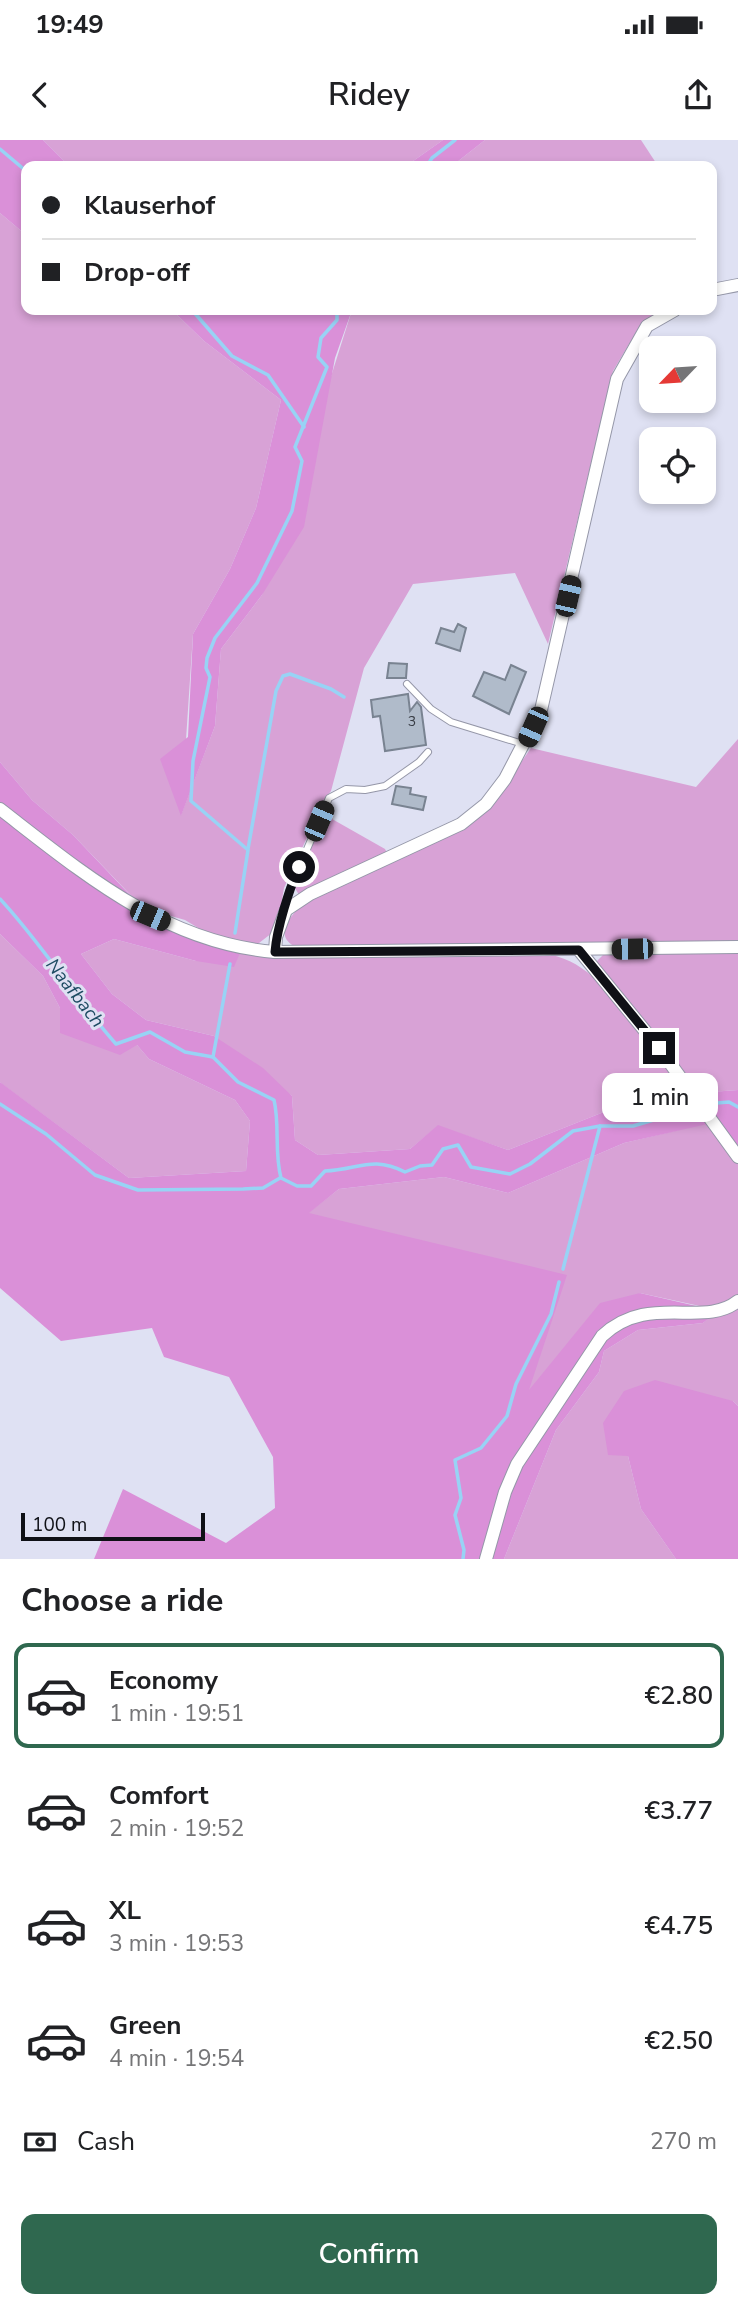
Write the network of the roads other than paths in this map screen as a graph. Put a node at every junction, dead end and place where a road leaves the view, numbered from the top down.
1 (738, 285) edge
2 (717, 289) edge
3 (667, 315) edge
4 (407, 684) dead end
5 (525, 745) junction
6 (428, 752) dead end
7 (0, 809) edge
8 (286, 910) junction
9 (738, 947) edge
10 (579, 950) junction
11 (275, 952) junction
12 (738, 1157) edge
13 (738, 1301) edge
14 (486, 1559) edge

1 - 2 street
3 - 5 street
4 - 5 lane
5 - 8 street
6 - 8 lane
7 - 11 street
8 - 11 street
9 - 10 street
10 - 11 street
10 - 12 street
13 - 14 street

